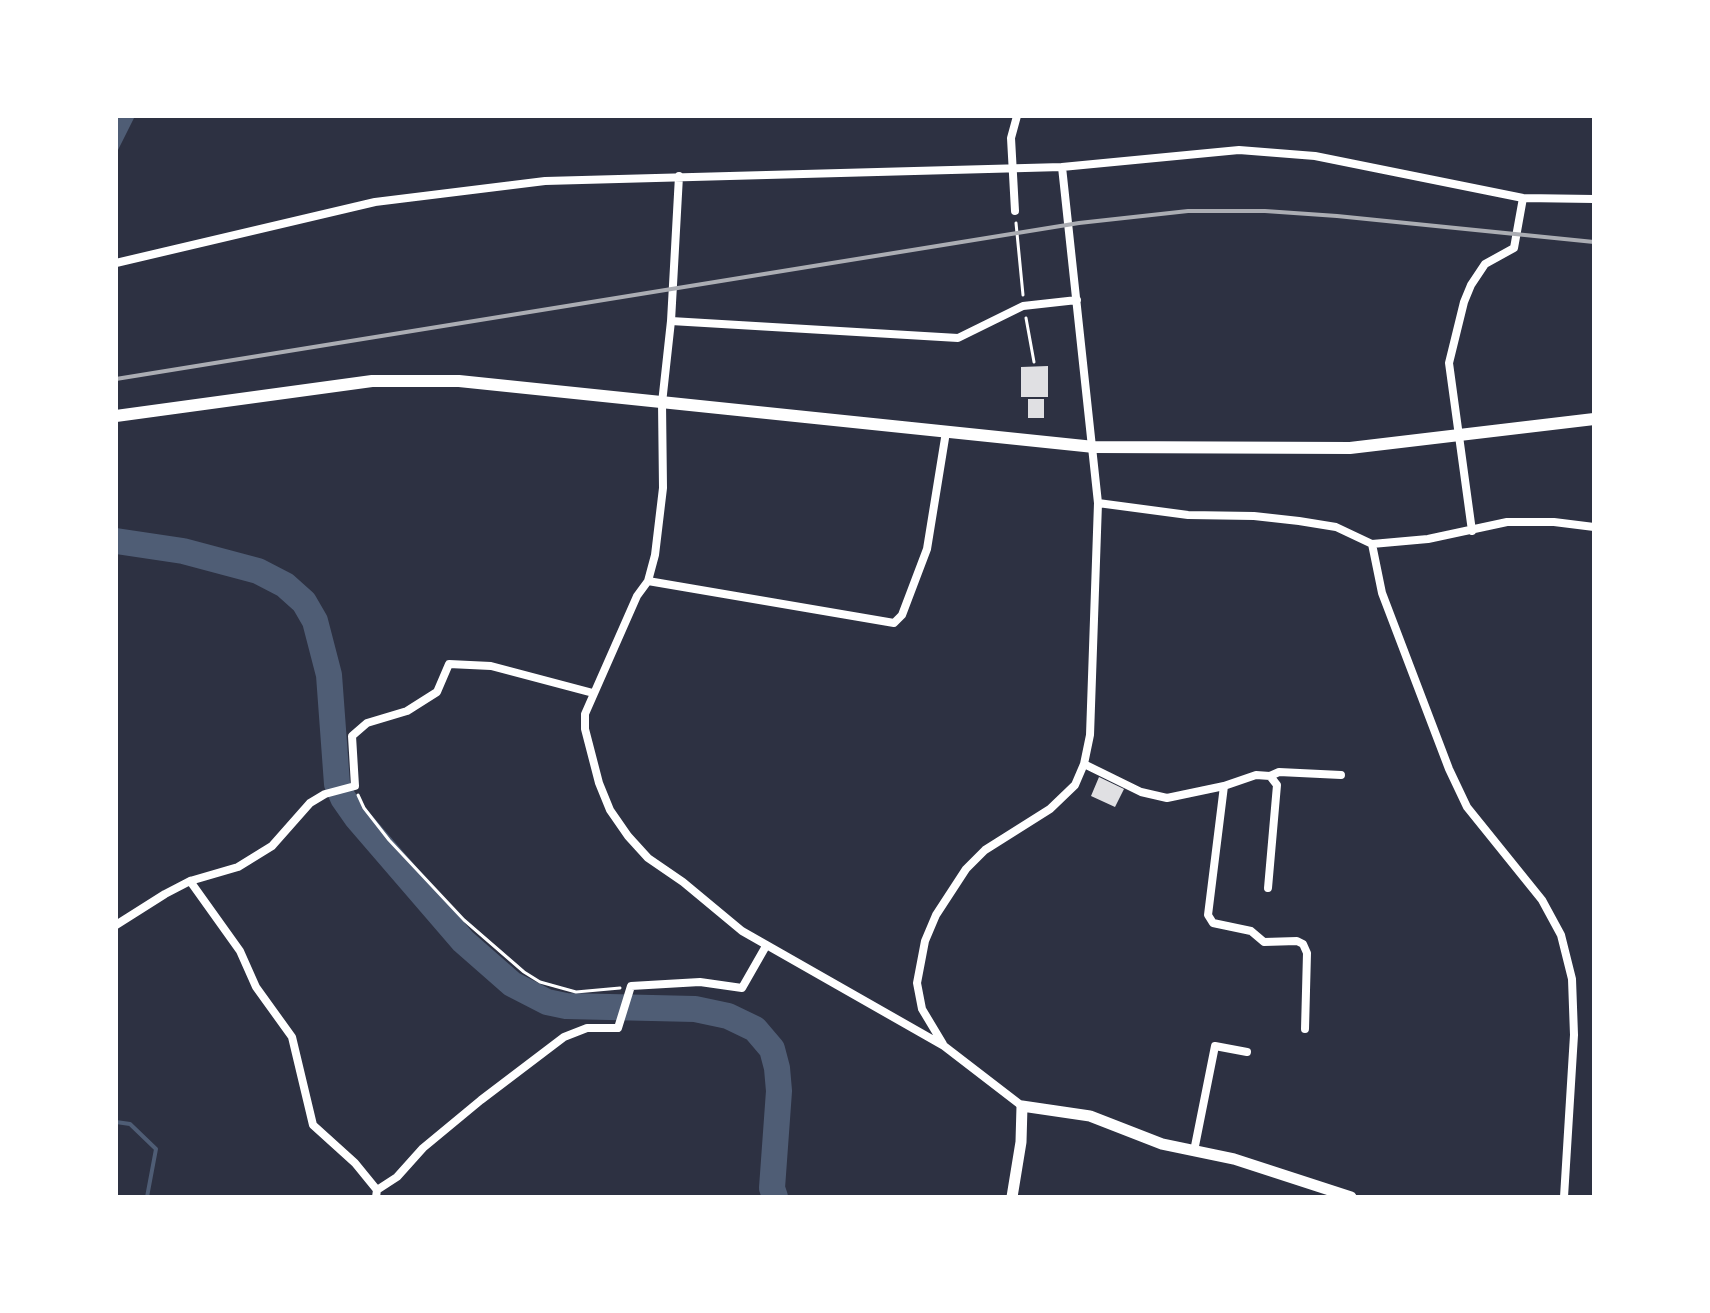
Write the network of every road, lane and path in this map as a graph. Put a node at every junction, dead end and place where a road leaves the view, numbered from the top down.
1 (1017, 116) edge
2 (1062, 167) junction
3 (1012, 168) junction
4 (679, 176) junction
5 (1523, 198) junction
6 (1594, 199) edge
7 (1015, 211) joint
8 (116, 263) edge
9 (1077, 300) junction
10 (1023, 306) junction
11 (671, 321) junction
12 (1027, 324) dead end
13 (1034, 362) dead end
14 (662, 403) junction
15 (116, 416) edge
16 (1594, 419) edge
17 (946, 432) junction
18 (1460, 435) junction
19 (1094, 447) junction
20 (1098, 503) junction
21 (1594, 527) edge
22 (1472, 531) junction
23 (1372, 544) junction
24 (648, 581) junction
25 (593, 693) junction
26 (1084, 764) junction
27 (1341, 775) dead end
28 (1270, 776) junction
29 (1224, 786) junction
30 (353, 787) junction
31 (190, 881) junction
32 (1268, 888) dead end
33 (116, 925) edge
34 (766, 946) junction
35 (630, 988) junction
36 (1305, 1029) dead end
37 (944, 1046) junction
38 (1247, 1052) dead end
39 (1022, 1106) junction
40 (1194, 1151) junction
41 (377, 1194) edge
42 (1012, 1197) edge
43 (1351, 1197) edge
44 (1564, 1197) edge

1 - 3 street
2 - 3 street
2 - 5 street
2 - 9 street
3 - 4 street
3 - 7 street
4 - 8 street
4 - 11 street
5 - 6 street
5 - 18 street
7 - 10 path
9 - 10 street
9 - 19 street
10 - 11 street
11 - 14 street
12 - 13 path
14 - 15 highway
14 - 17 highway
14 - 24 street
16 - 18 highway
17 - 19 highway
17 - 24 street
18 - 19 highway
18 - 22 street
19 - 20 street
20 - 23 street
20 - 26 street
21 - 22 street
22 - 23 street
23 - 44 street
24 - 25 street
25 - 30 street
25 - 34 street
26 - 29 street
26 - 37 street
27 - 28 street
28 - 29 street
28 - 32 street
29 - 36 street
30 - 31 street
30 - 35 path
31 - 33 street
31 - 41 street
34 - 35 street
34 - 37 street
35 - 41 street
37 - 39 street
38 - 40 street
39 - 40 main road
39 - 42 main road
40 - 43 main road

